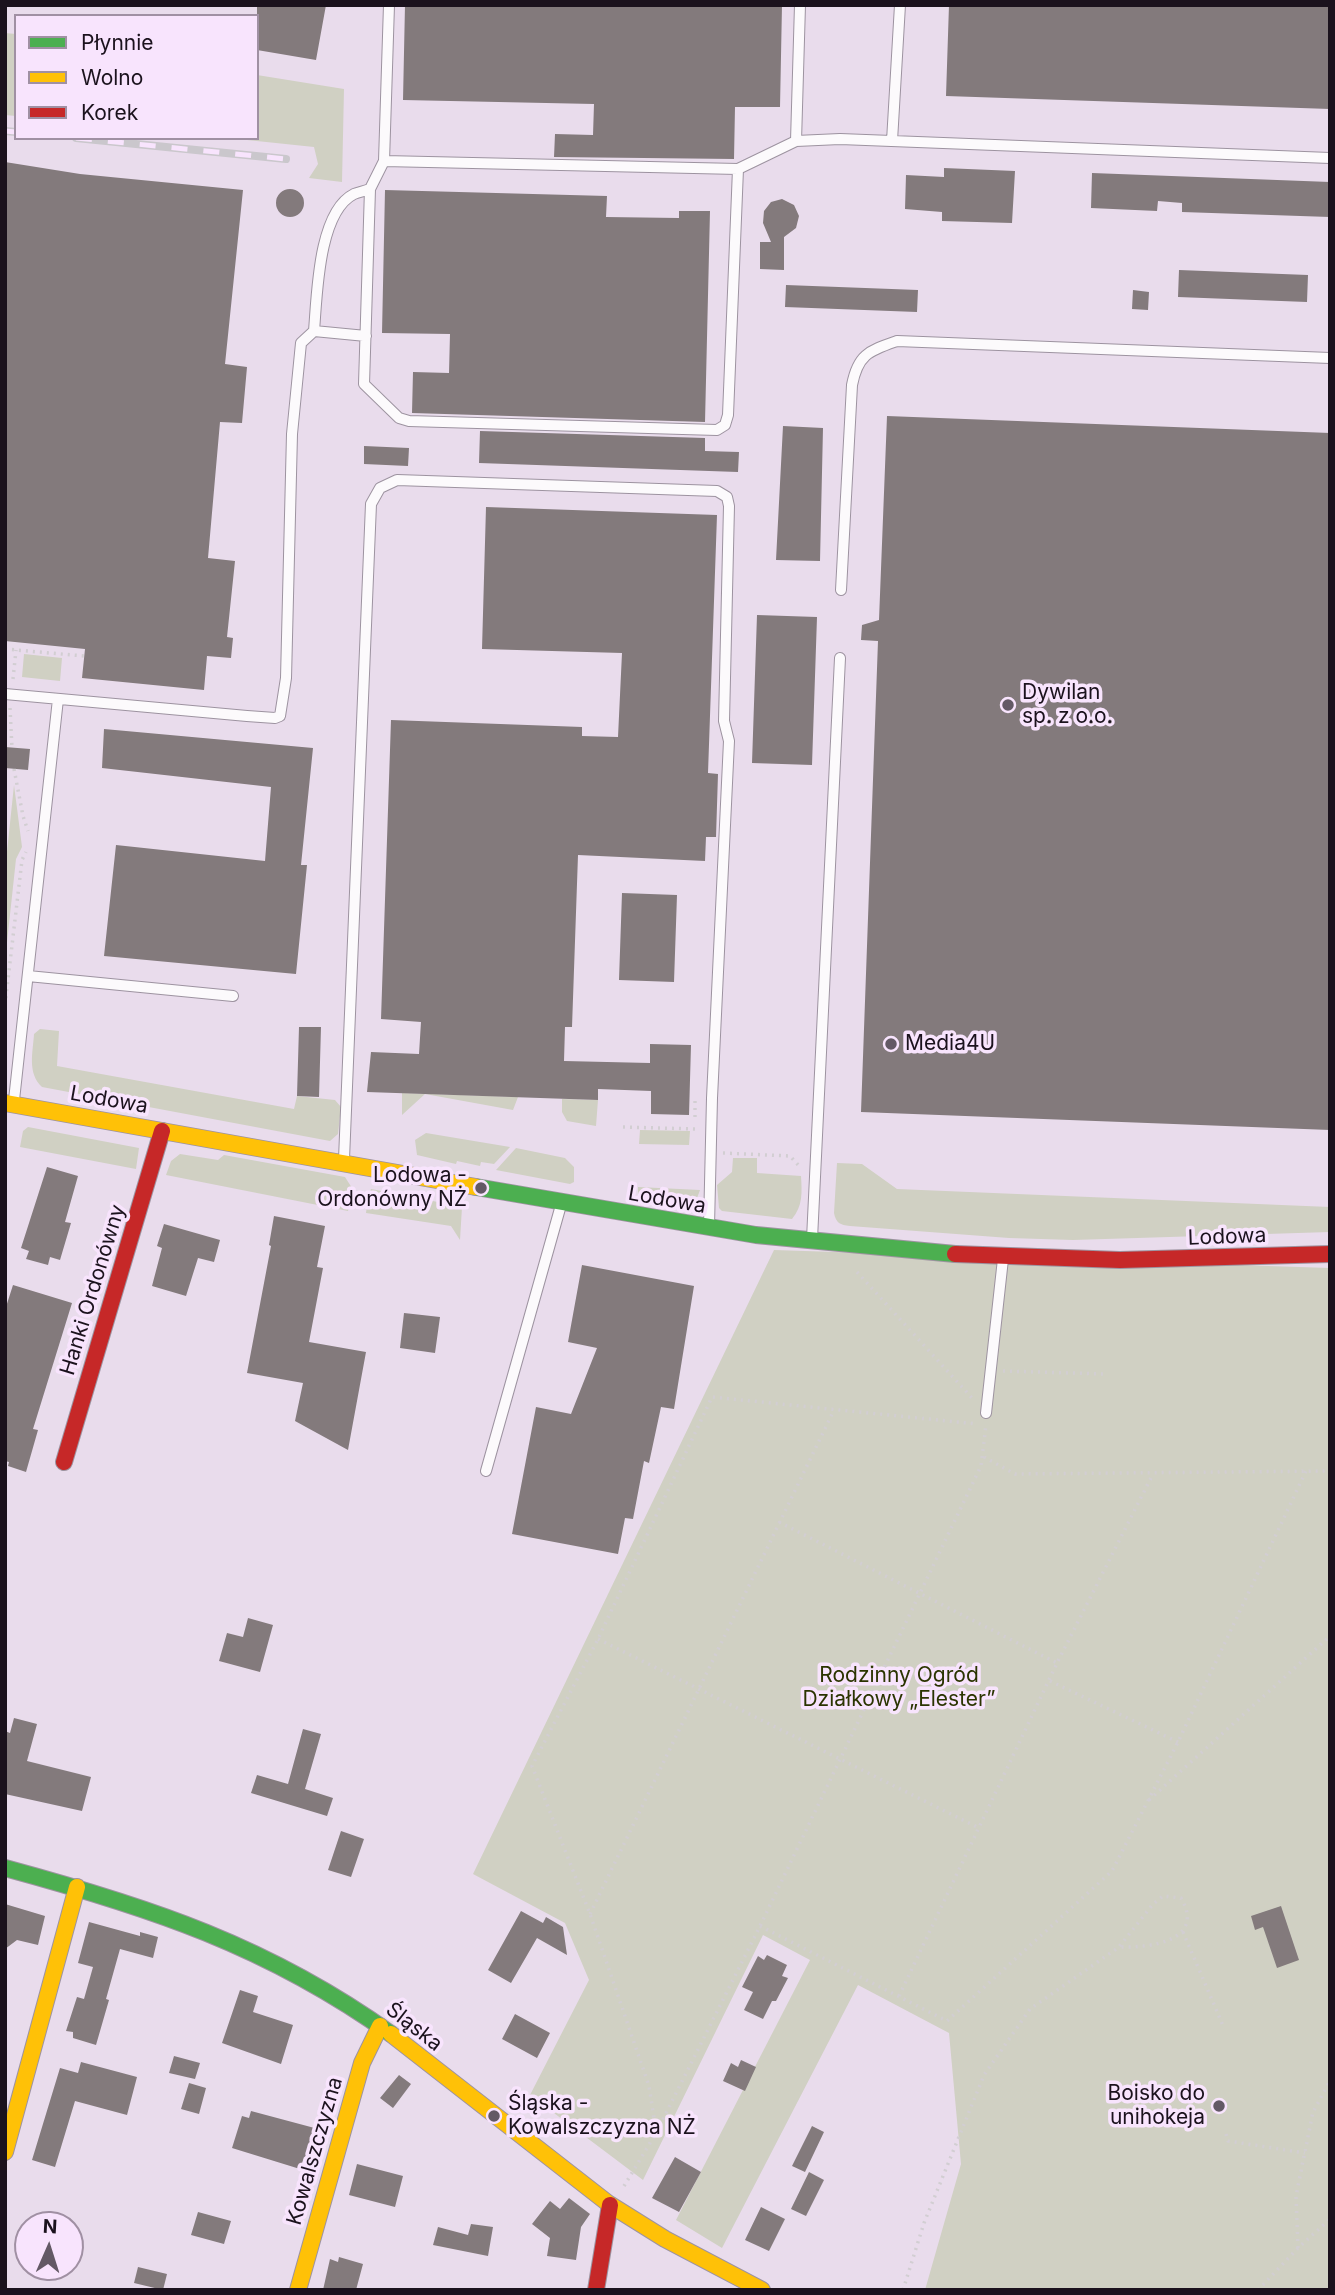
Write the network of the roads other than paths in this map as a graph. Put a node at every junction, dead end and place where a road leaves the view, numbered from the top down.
1 (389, 5) edge
2 (800, 5) edge
3 (900, 5) edge
4 (796, 141) junction
5 (892, 141) junction
6 (1330, 158) edge
7 (384, 161) junction
8 (738, 169) junction
9 (370, 189) junction
10 (314, 331) junction
11 (366, 337) junction
12 (1330, 358) edge
13 (841, 590) dead end
14 (840, 659) dead end
15 (5, 694) edge
16 (58, 699) junction
17 (28, 976) junction
18 (233, 996) dead end
19 (9, 1103) edge
20 (162, 1131) junction
21 (344, 1163) junction
22 (562, 1202) junction
23 (709, 1228) junction
24 (812, 1243) junction
25 (1330, 1254) edge
26 (1003, 1256) junction
27 (986, 1419) road end
28 (64, 1462) dead end
29 (486, 1471) dead end
30 (5, 1868) edge
31 (77, 1887) junction
32 (380, 2026) junction
33 (5, 2152) edge
34 (610, 2205) junction
35 (298, 2290) edge
36 (596, 2290) edge
37 (762, 2290) edge

1 - 7 lane
2 - 4 lane
3 - 5 lane
4 - 5 lane
4 - 8 lane
5 - 6 lane
7 - 8 lane
7 - 9 lane
8 - 11 lane
9 - 10 lane
9 - 11 lane
10 - 11 lane
10 - 16 lane
12 - 13 lane
14 - 24 lane
15 - 16 lane
16 - 17 lane
17 - 18 lane
17 - 19 lane
19 - 20 street, Lodowa
20 - 21 street, Lodowa
20 - 28 street, Hanki Ordonówny
21 - 22 street, Lodowa
21 - 23 lane
22 - 23 street, Lodowa
22 - 29 lane
23 - 24 street, Lodowa
24 - 26 street, Lodowa
25 - 26 street, Lodowa
26 - 27 lane
30 - 31 street, Śląska
31 - 32 street, Śląska
31 - 33 street
32 - 34 street, Śląska
32 - 35 street, Kowalszczyzna
34 - 36 street
34 - 37 street, Śląska

